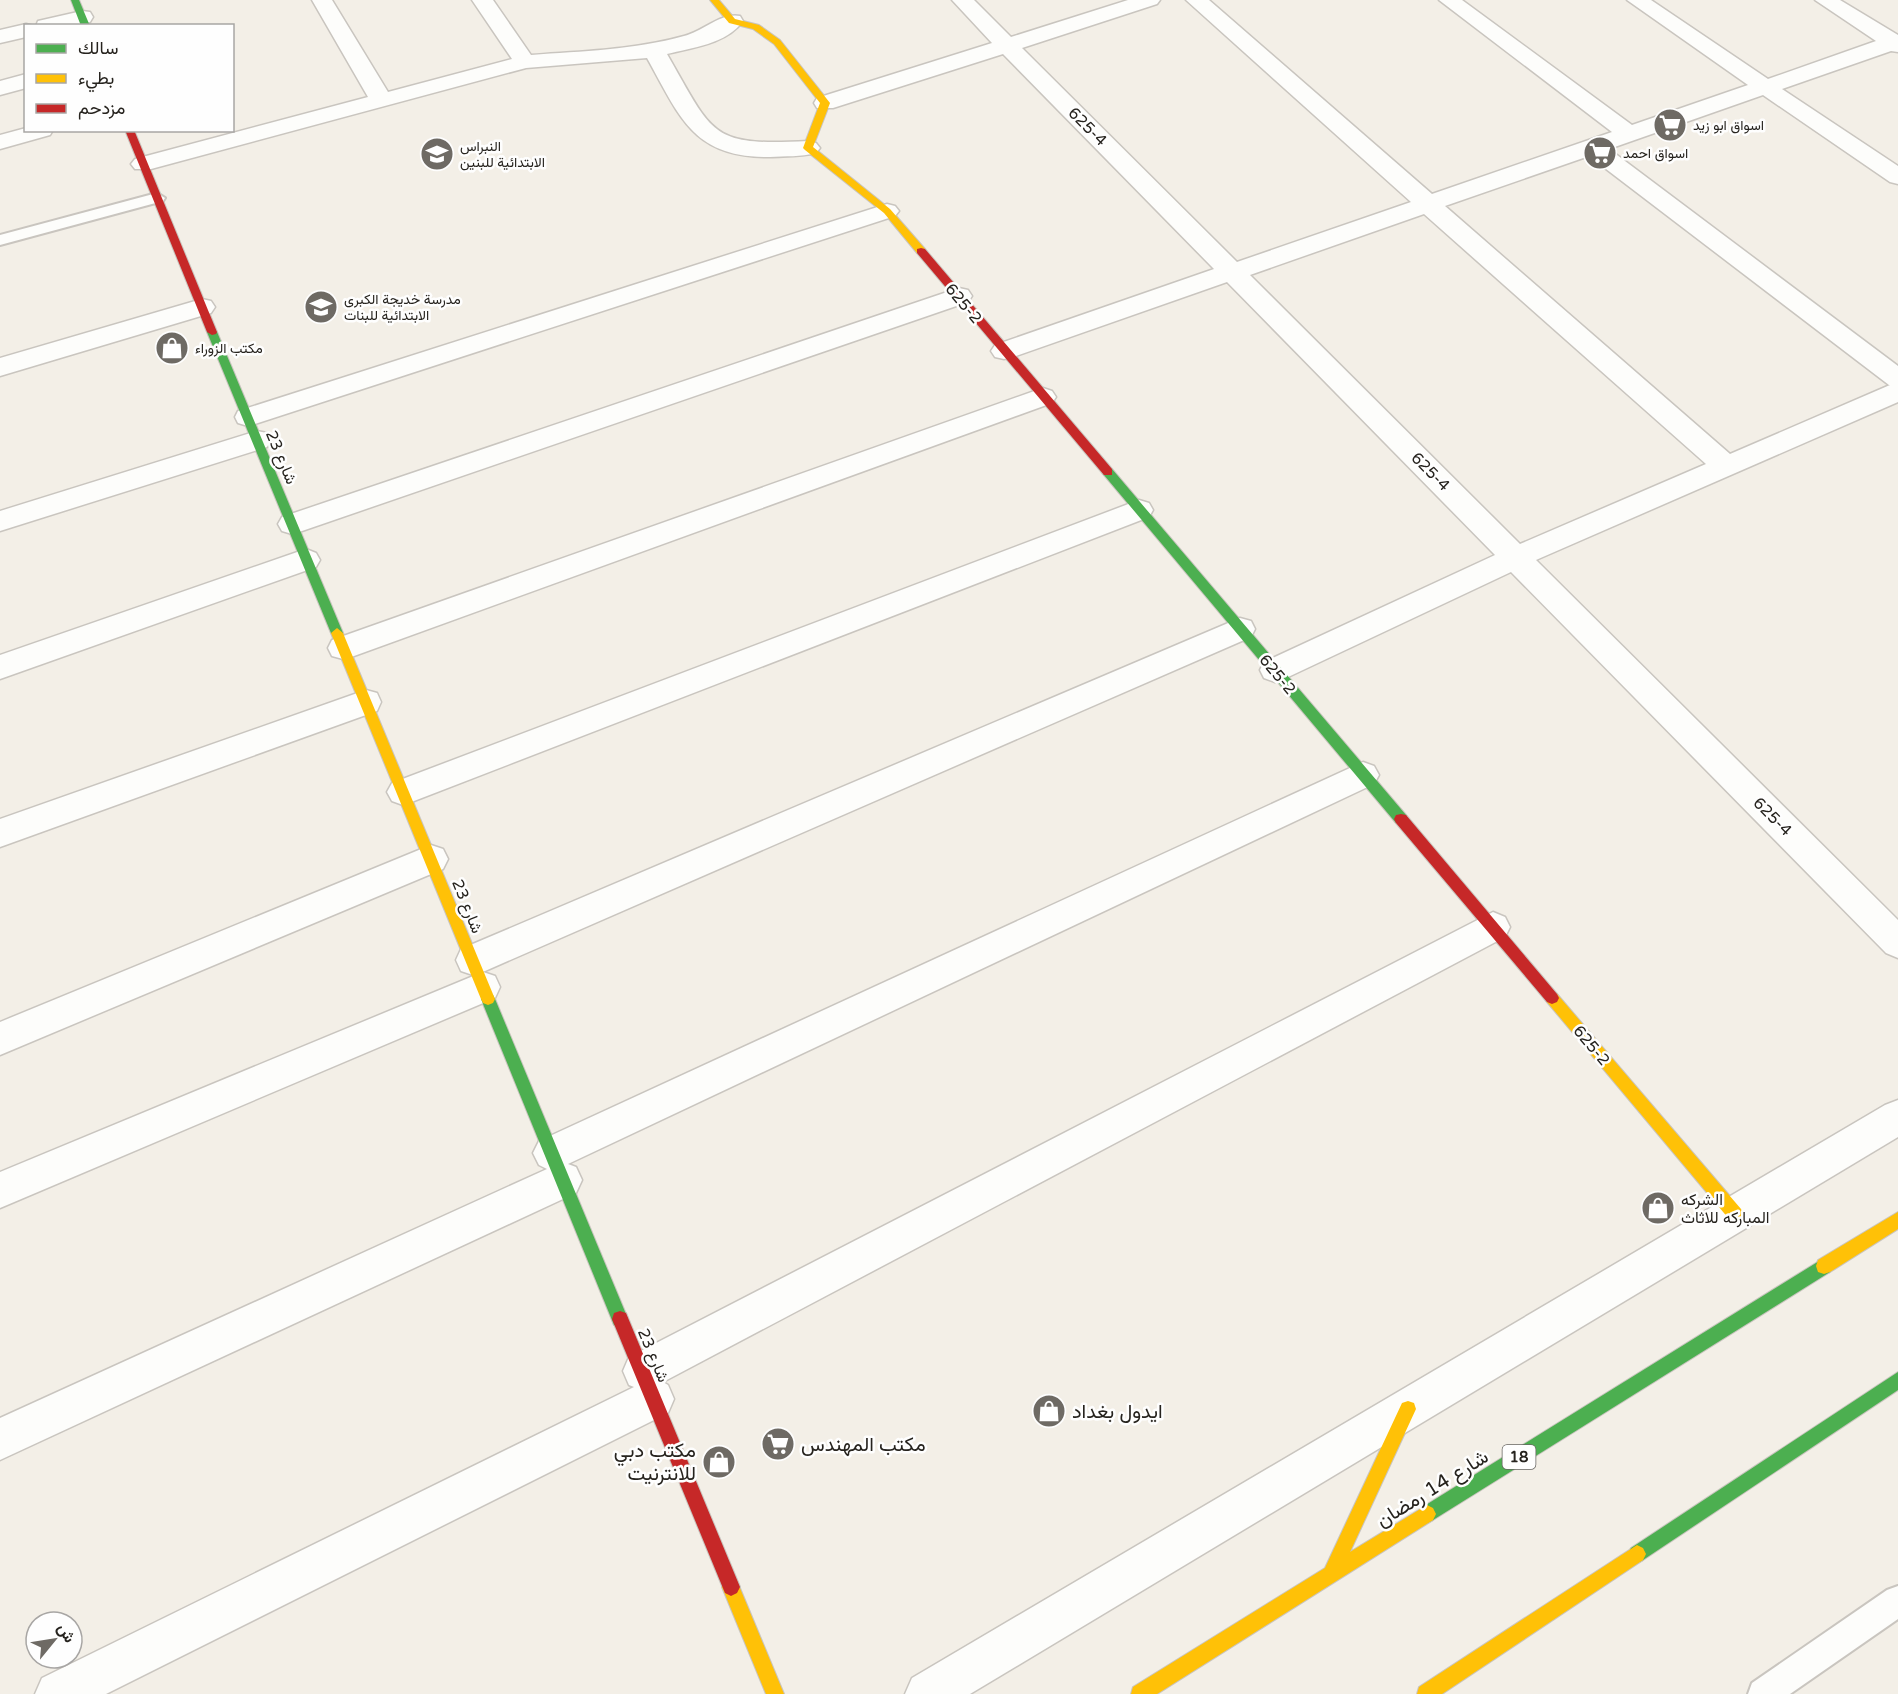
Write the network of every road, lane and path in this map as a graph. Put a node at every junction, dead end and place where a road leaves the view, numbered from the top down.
1 (322, 0) edge
2 (482, 0) edge
3 (714, 0) edge
4 (962, 0) edge
5 (1150, 0) edge
6 (1196, 0) edge
7 (1449, 0) edge
8 (1637, 0) edge
9 (1825, 0) edge
10 (81, 14) edge
11 (732, 21) junction
12 (52, 24) edge
13 (24, 30) edge
14 (0, 36) edge
15 (1896, 43) edge
16 (1009, 46) junction
17 (654, 51) junction
18 (525, 62) junction
19 (24, 82) edge
20 (1765, 87) junction
21 (0, 88) edge
22 (382, 101) junction
23 (825, 104) junction
24 (35, 132) edge
25 (130, 132) edge
26 (1629, 134) junction
27 (0, 142) edge
28 (1592, 147) junction
29 (808, 148) junction
30 (143, 164) junction
31 (1898, 177) edge
32 (157, 198) junction
33 (1428, 204) junction
34 (887, 211) junction
35 (0, 240) edge
36 (1233, 272) junction
37 (958, 296) junction
38 (202, 307) junction
39 (1004, 351) junction
40 (0, 367) edge
41 (1898, 379) edge
42 (1898, 392) edge
43 (1043, 397) junction
44 (253, 429) junction
45 (1726, 466) junction
46 (1139, 510) junction
47 (0, 521) edge
48 (292, 524) junction
49 (1516, 557) junction
50 (306, 560) junction
51 (1240, 629) junction
52 (343, 648) junction
53 (0, 667) edge
54 (1275, 670) junction
55 (366, 702) junction
56 (1364, 775) junction
57 (403, 792) junction
58 (0, 833) edge
59 (431, 859) junction
60 (1493, 927) junction
61 (1898, 943) edge
62 (478, 974) junction
63 (0, 1039) edge
64 (1898, 1117) edge
65 (558, 1166) junction
66 (0, 1190) edge
67 (1735, 1214) junction
68 (1898, 1220) edge
69 (1898, 1380) edge
70 (648, 1385) junction
71 (1408, 1409) junction
72 (0, 1439) edge
73 (1331, 1574) junction
74 (1898, 1601) edge
75 (58, 1694) edge
76 (776, 1694) edge
77 (928, 1694) edge
78 (1140, 1694) edge
79 (1426, 1694) edge
80 (1763, 1694) edge

1 - 22 street
2 - 18 street
3 - 11 street
4 - 16 street, 625-4
5 - 16 street
6 - 33 street
7 - 26 street
8 - 20 street
9 - 15 street
10 - 12 street
11 - 17 street
11 - 23 street
13 - 14 street
15 - 20 street
16 - 23 street
16 - 36 street, 625-4
17 - 18 street
17 - 29 street
18 - 22 street
19 - 21 street
20 - 26 street
20 - 31 street
22 - 30 street
23 - 29 street
24 - 27 street
25 - 30 street, شارع 23
26 - 28 street
28 - 33 street
28 - 41 street
29 - 34 street, 625-2
30 - 32 street, شارع 23
32 - 35 lane
32 - 38 street, شارع 23
33 - 36 street
33 - 45 street
34 - 37 street, 625-2
34 - 44 street
36 - 39 street
36 - 49 street, 625-4
37 - 39 street, 625-2
37 - 48 street
38 - 40 street
38 - 44 street, شارع 23
39 - 43 street, 625-2
42 - 45 street
43 - 46 street, 625-2
43 - 52 street
44 - 47 street
44 - 48 street, شارع 23
45 - 49 street
46 - 51 street, 625-2
46 - 57 street
48 - 50 street, شارع 23
49 - 54 street
49 - 61 street, 625-4
50 - 52 street, شارع 23
50 - 53 street
51 - 54 street, 625-2
51 - 62 street
52 - 55 street, شارع 23
54 - 56 street, 625-2
55 - 57 street, شارع 23
55 - 58 street
56 - 60 street, 625-2
56 - 65 street
57 - 59 street, شارع 23
59 - 62 street, شارع 23
59 - 63 street
60 - 67 street, 625-2
60 - 70 street
62 - 65 street, شارع 23
62 - 66 street
64 - 67 street
65 - 70 street, شارع 23
65 - 72 street
67 - 71 street
68 - 73 street, شارع 14 رمضان / 18
69 - 79 street
70 - 75 street
70 - 76 street, شارع 23
71 - 73 street
71 - 77 street
73 - 78 street, شارع 14 رمضان / 18
74 - 80 lane

